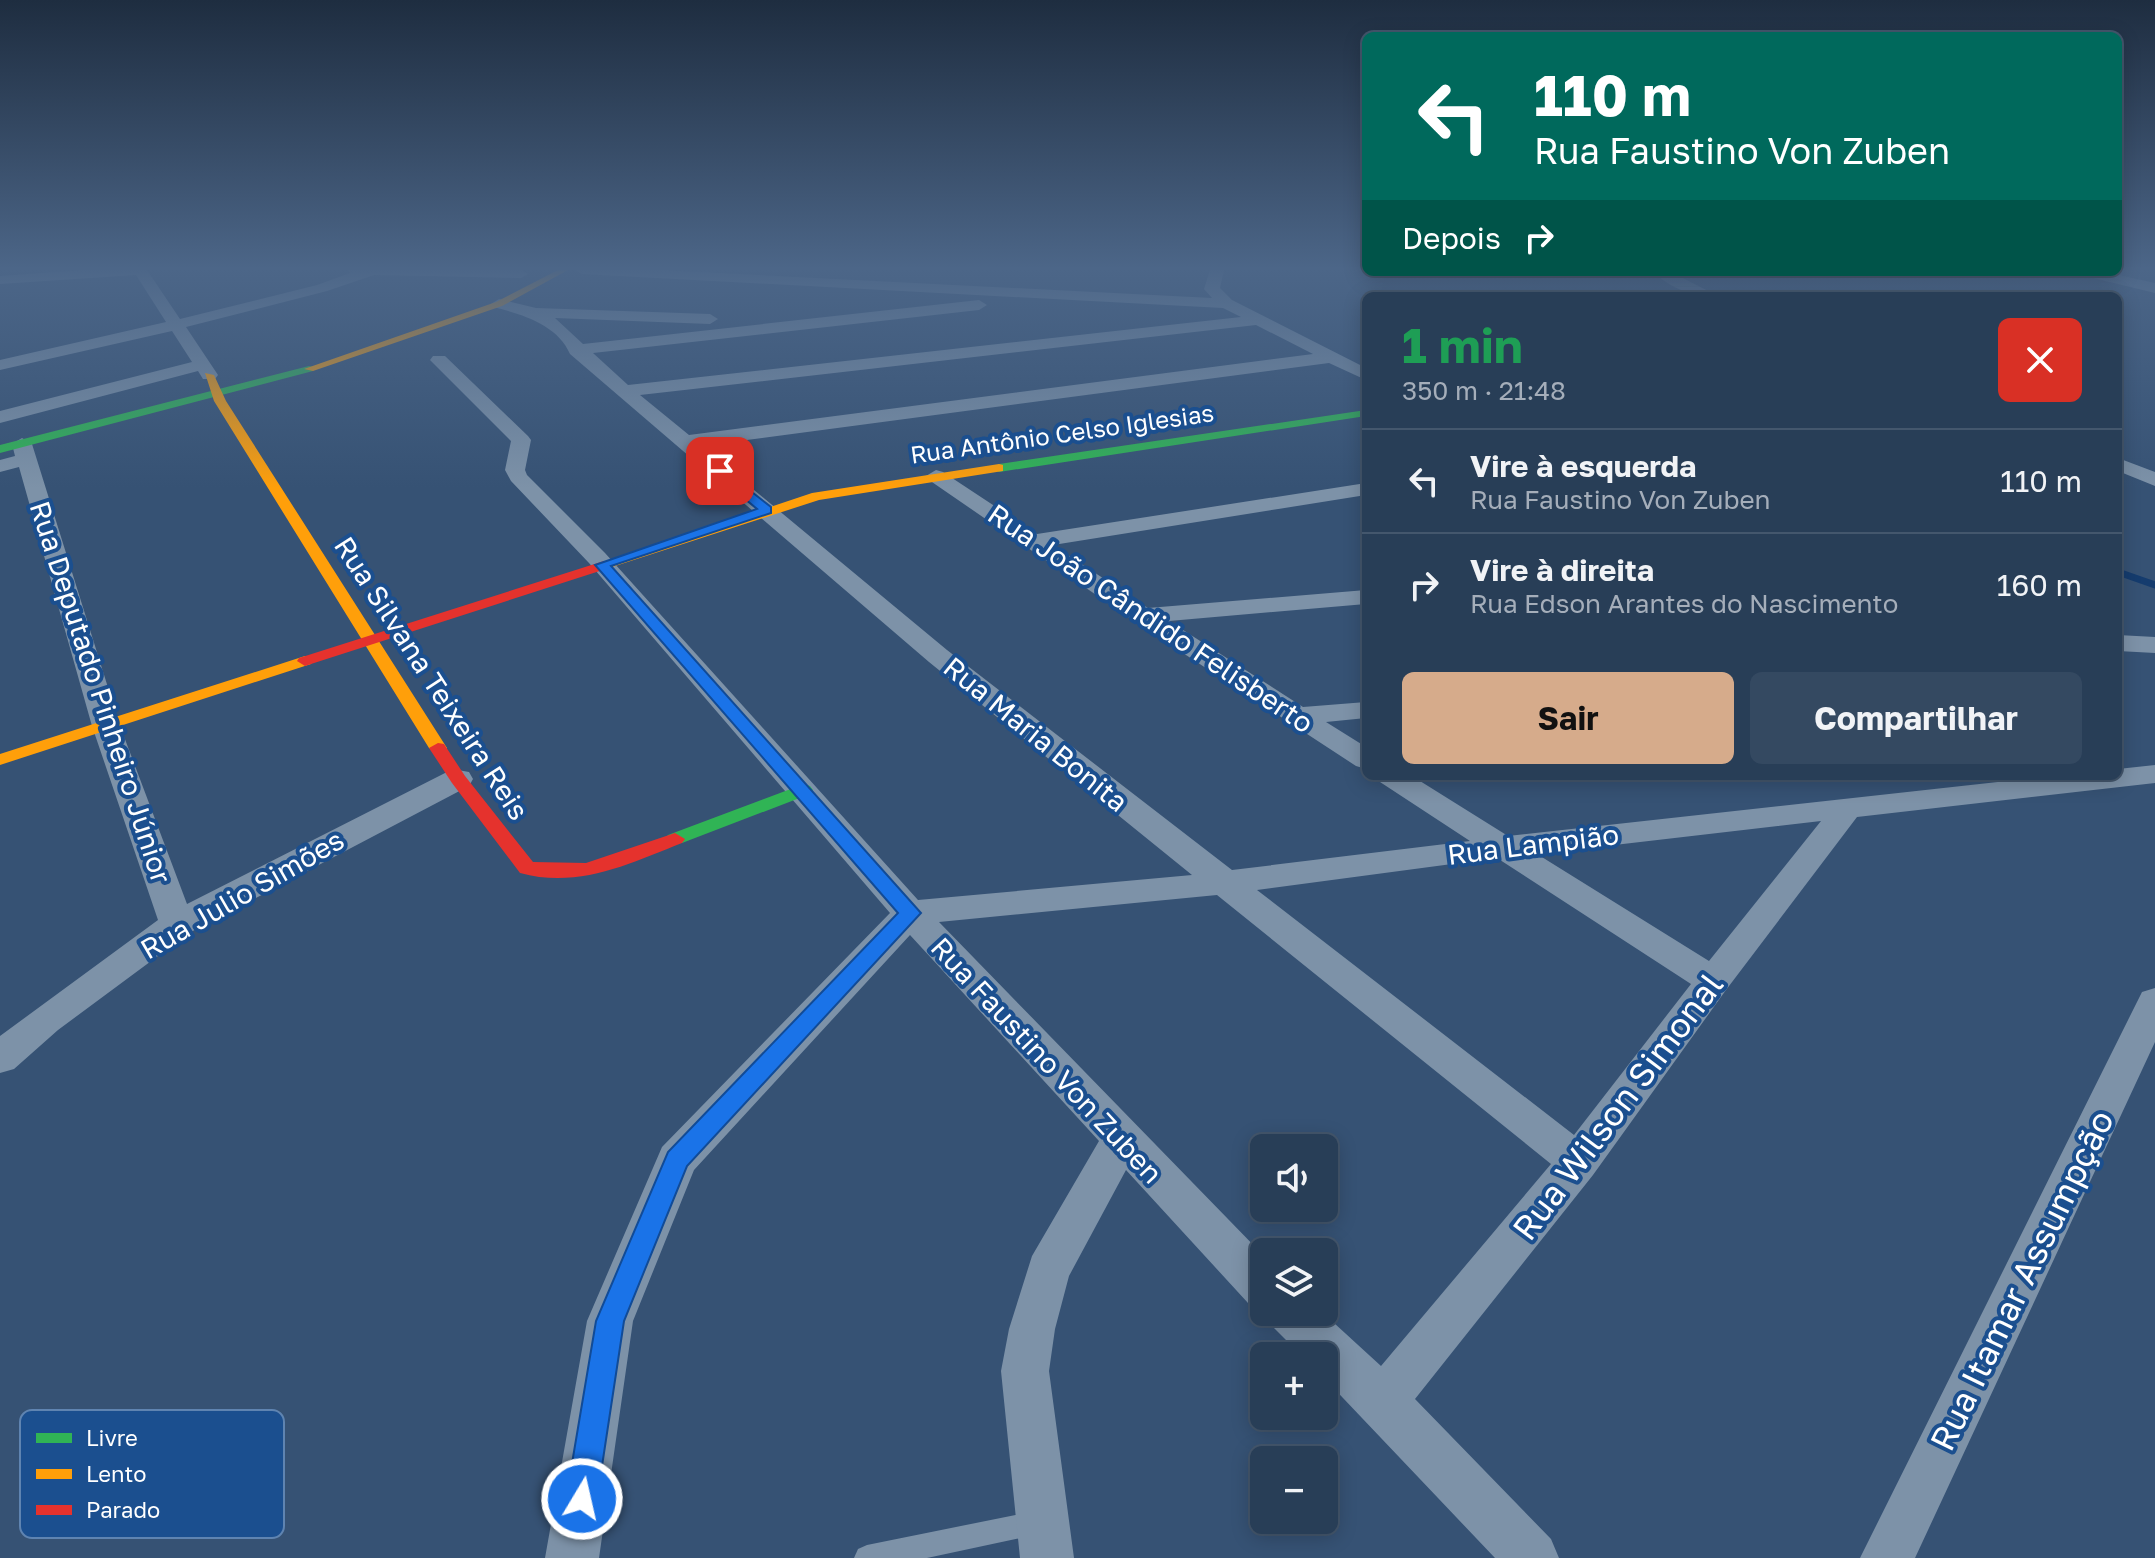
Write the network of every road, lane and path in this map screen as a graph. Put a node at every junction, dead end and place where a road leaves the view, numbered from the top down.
1 (98, 343) edge
2 (187, 343) edge
3 (387, 343) edge
4 (568, 343) edge
5 (636, 343) edge
6 (1055, 343) edge
7 (1303, 343) edge
8 (576, 350) junction
9 (1332, 357) junction
10 (439, 360) dead end
11 (0, 365) edge
12 (228, 370) dead end
13 (1362, 373) edge
14 (209, 378) junction
15 (624, 391) junction
16 (1362, 414) edge
17 (0, 417) edge
18 (0, 430) edge
19 (684, 442) junction
20 (0, 449) edge
21 (24, 451) junction
22 (0, 466) edge
23 (2122, 466) edge
24 (936, 476) junction
25 (2155, 480) edge
26 (1362, 490) edge
27 (766, 510) junction
28 (1036, 541) junction
29 (602, 565) junction
30 (1362, 597) edge
31 (1143, 616) junction
32 (371, 640) junction
33 (2122, 643) edge
34 (2155, 645) edge
35 (1362, 710) edge
36 (1298, 716) junction
37 (106, 726) junction
38 (1362, 757) edge
39 (0, 760) edge
40 (2155, 774) edge
41 (2122, 778) edge
42 (458, 779) junction
43 (1397, 780) edge
44 (2102, 780) edge
45 (804, 790) junction
46 (1847, 809) junction
47 (1502, 847) junction
48 (1222, 883) junction
49 (910, 913) junction
50 (177, 924) junction
51 (1713, 981) junction
52 (2155, 1002) edge
53 (0, 1058) edge
54 (1121, 1140) junction
55 (1578, 1162) junction
56 (1250, 1274) edge
57 (1304, 1326) edge
58 (1383, 1401) junction
59 (1044, 1540) edge
60 (572, 1558) edge
61 (867, 1558) edge
62 (1532, 1558) edge
63 (1887, 1558) edge

1 - 11 street
2 - 14 street, Rua Silvana Teixeira Reis
3 - 14 street
4 - 8 street, Rua Maria Bonita
5 - 8 street
6 - 15 street
7 - 9 street
8 - 15 street, Rua Maria Bonita
9 - 13 street
9 - 19 street
10 - 29 street, Rua Faustino Von Zuben
12 - 14 street
14 - 17 street
14 - 18 street
14 - 21 street
14 - 32 street, Rua Silvana Teixeira Reis
15 - 19 street, Rua Maria Bonita
16 - 24 street, Rua Antônio Celso Iglesias
19 - 27 street, Rua Maria Bonita
20 - 21 street
21 - 22 street
21 - 37 street, Rua Deputado Pinheiro Júnior
23 - 25 street
24 - 27 street, Rua Antônio Celso Iglesias
24 - 28 street, Rua João Cândido Felisberto
26 - 28 street
27 - 29 street, Rua Antônio Celso Iglesias
27 - 48 street, Rua Maria Bonita
28 - 31 street, Rua João Cândido Felisberto
29 - 32 street, Rua Antônio Celso Iglesias
29 - 45 street, Rua Faustino Von Zuben
30 - 31 street
31 - 36 street, Rua João Cândido Felisberto
32 - 37 street, Rua Antônio Celso Iglesias
32 - 42 street, Rua Silvana Teixeira Reis
33 - 34 street
35 - 36 street
36 - 38 street, Rua João Cândido Felisberto
37 - 39 street, Rua Antônio Celso Iglesias
37 - 50 street, Rua Deputado Pinheiro Júnior
40 - 41 street, Rua Lampião
42 - 45 street, Rua Silvana Teixeira Reis
42 - 50 street, Rua Julio Simões
43 - 47 street
44 - 46 street, Rua Lampião
45 - 49 street, Rua Faustino Von Zuben
46 - 47 street, Rua Lampião
46 - 51 street, Rua Wilson Simonal
47 - 48 street, Rua Lampião
47 - 51 street
48 - 49 street, Rua Lampião
48 - 55 street, Rua Maria Bonita
49 - 54 street, Rua Faustino Von Zuben
49 - 60 street
50 - 53 street, Rua Julio Simões
51 - 55 street, Rua Wilson Simonal
52 - 63 street, Rua Itamar Assumpção
54 - 56 street, Rua Faustino Von Zuben
54 - 59 street
55 - 58 street, Rua Wilson Simonal
57 - 58 street
58 - 62 street
59 - 61 lane

